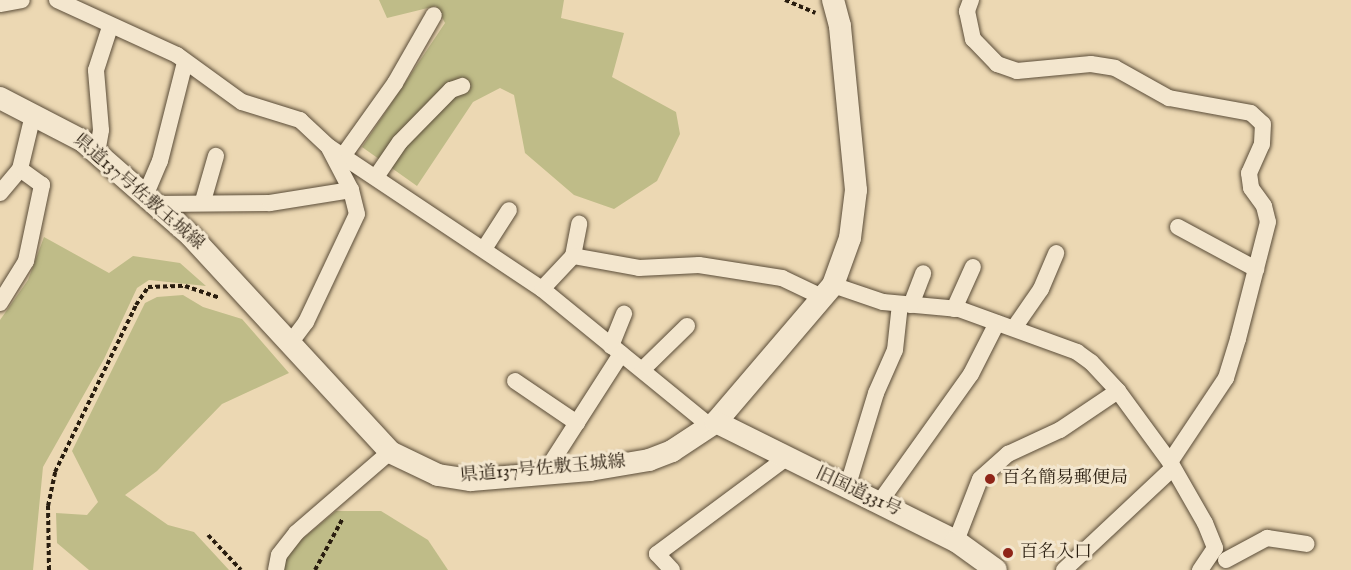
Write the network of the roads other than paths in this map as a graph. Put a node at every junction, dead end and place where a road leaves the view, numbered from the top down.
1 (22, 0) edge
2 (57, 0) edge
3 (971, 0) edge
4 (0, 4) edge
5 (835, 8) edge
6 (434, 15) dead end
7 (110, 27) junction
8 (185, 62) junction
9 (462, 86) dead end
10 (0, 98) edge
11 (33, 115) junction
12 (336, 152) junction
13 (97, 153) junction
14 (216, 156) dead end
15 (20, 169) junction
16 (376, 177) junction
17 (351, 190) junction
18 (0, 193) edge
19 (150, 200) junction
20 (203, 201) junction
21 (509, 210) dead end
22 (579, 224) dead end
23 (1178, 227) dead end
24 (484, 249) junction
25 (1056, 253) dead end
26 (573, 256) junction
27 (973, 267) dead end
28 (1256, 269) junction
29 (923, 273) dead end
30 (542, 289) junction
31 (829, 291) junction
32 (0, 303) edge
33 (905, 304) junction
34 (954, 309) junction
35 (624, 314) dead end
36 (997, 323) junction
37 (687, 326) dead end
38 (1014, 328) junction
39 (291, 342) junction
40 (616, 350) junction
41 (642, 370) junction
42 (515, 381) dead end
43 (1118, 391) junction
44 (577, 423) junction
45 (713, 424) junction
46 (390, 452) junction
47 (785, 459) junction
48 (1172, 465) junction
49 (544, 474) junction
50 (847, 488) junction
51 (879, 503) junction
52 (956, 541) junction
53 (1307, 544) dead end
54 (1225, 559) edge
55 (276, 570) edge
56 (672, 570) edge
57 (996, 570) edge
58 (1064, 570) edge
59 (1200, 570) edge

1 - 4 street
2 - 7 street
3 - 28 street
5 - 31 main road, 県道137号佐敷玉城線
6 - 12 street
7 - 8 street
7 - 13 street
8 - 12 street
8 - 19 street
9 - 16 street
10 - 11 main road, 県道137号佐敷玉城線
11 - 13 main road, 県道137号佐敷玉城線
11 - 15 street
12 - 16 street
12 - 17 street
13 - 19 main road, 県道137号佐敷玉城線
14 - 20 street
15 - 18 street
15 - 32 street
16 - 24 street
17 - 20 street
17 - 39 street
19 - 20 street
19 - 39 main road, 県道137号佐敷玉城線
21 - 24 street
22 - 26 street
23 - 28 street
24 - 30 street
25 - 38 street
26 - 30 street
26 - 31 street
27 - 34 street
28 - 48 street
29 - 33 street
30 - 40 street
31 - 33 street
31 - 45 main road, 県道137号佐敷玉城線
33 - 34 street
33 - 50 street
34 - 36 street
35 - 40 street
36 - 38 street
36 - 51 street
37 - 41 street
38 - 43 street
39 - 46 main road, 県道137号佐敷玉城線
40 - 41 street
40 - 44 street
41 - 45 street
42 - 44 street
43 - 48 street
43 - 52 street
44 - 49 street
45 - 47 main road, 旧国道331号
45 - 49 main road, 県道137号佐敷玉城線
46 - 49 main road, 県道137号佐敷玉城線
46 - 55 street
47 - 50 main road, 旧国道331号
47 - 56 street
48 - 54 street
48 - 58 street
50 - 51 main road, 旧国道331号
51 - 52 main road, 旧国道331号
52 - 57 main road, 旧国道331号
53 - 54 street
54 - 59 street

